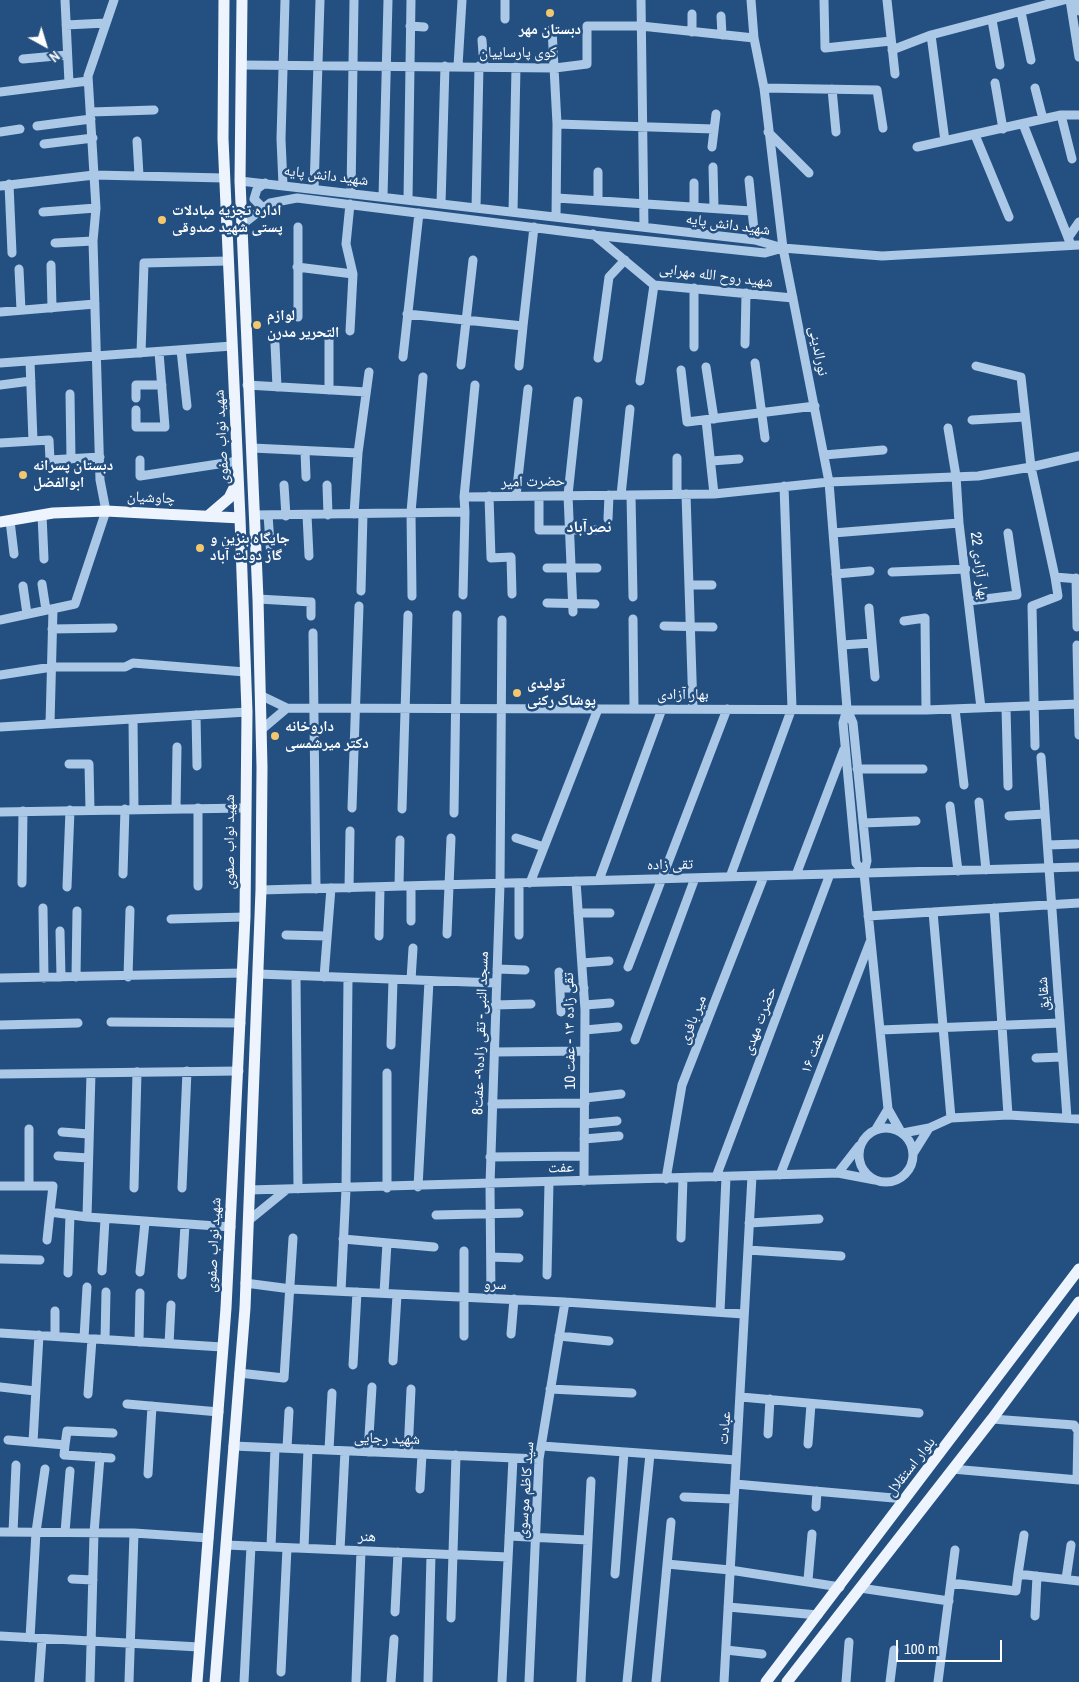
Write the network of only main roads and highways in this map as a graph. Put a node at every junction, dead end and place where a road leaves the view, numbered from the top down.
1 (224, 0) edge
2 (242, 0) edge
3 (246, 301) junction
4 (230, 302) junction
5 (238, 476) junction
6 (208, 516) junction
7 (240, 518) junction
8 (5, 522) edge
9 (1079, 1269) edge
10 (1079, 1302) edge
11 (226, 1308) junction
12 (245, 1308) junction
13 (224, 1329) junction
14 (243, 1333) junction
15 (197, 1682) edge
16 (215, 1682) edge
17 (766, 1682) edge
18 (787, 1682) edge

1 - 4 main road, شهید نواب صفوی
2 - 3 main road, شهید نواب صفوی
3 - 4 main road
3 - 12 main road, شهید نواب صفوی
4 - 5 main road, شهید نواب صفوی
5 - 6 main road
5 - 7 main road, شهید نواب صفوی
6 - 7 main road, چاوشیان
6 - 8 main road, چاوشیان
7 - 11 main road, شهید نواب صفوی
9 - 17 main road, بلوار استقلال
10 - 18 main road
11 - 12 main road
11 - 13 main road, شهید نواب صفوی
12 - 14 main road, شهید نواب صفوی
13 - 14 main road
13 - 15 main road, شهید نواب صفوی
14 - 16 main road, شهید نواب صفوی

